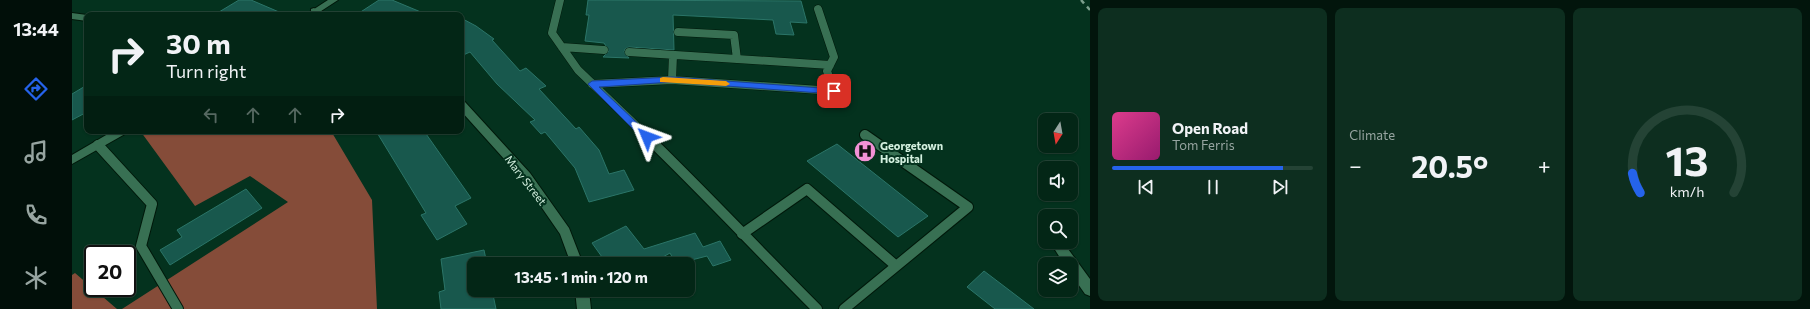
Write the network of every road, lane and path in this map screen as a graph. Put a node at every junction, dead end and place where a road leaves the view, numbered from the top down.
1 (334, 0) edge
2 (560, 0) edge
3 (818, 9) dead end
4 (318, 12) edge
5 (72, 16) edge
6 (84, 18) edge
7 (678, 32) dead end
8 (562, 47) junction
9 (604, 50) dead end
10 (629, 52) dead end
11 (673, 55) junction
12 (737, 59) junction
13 (830, 65) junction
14 (672, 80) junction
15 (592, 84) junction
16 (464, 107) edge
17 (116, 134) edge
18 (865, 135) dead end
19 (98, 145) junction
20 (72, 160) edge
21 (742, 234) junction
22 (1061, 249) edge
23 (574, 257) edge
24 (895, 265) junction
25 (1090, 290) edge
26 (583, 297) edge
27 (178, 309) edge
28 (584, 309) edge
29 (817, 309) edge
30 (844, 309) edge

1 - 4 street
2 - 8 lane
3 - 13 lane
5 - 6 street
7 - 12 lane
8 - 9 lane
8 - 15 lane
10 - 11 lane
11 - 12 lane
11 - 14 lane
12 - 13 lane
13 - 14 lane
14 - 15 lane
15 - 21 lane
16 - 23 street, Mary Street
17 - 19 street
18 - 24 lane
19 - 20 street
19 - 27 lane
21 - 24 lane
21 - 29 lane
22 - 25 street
24 - 30 lane
26 - 28 street

